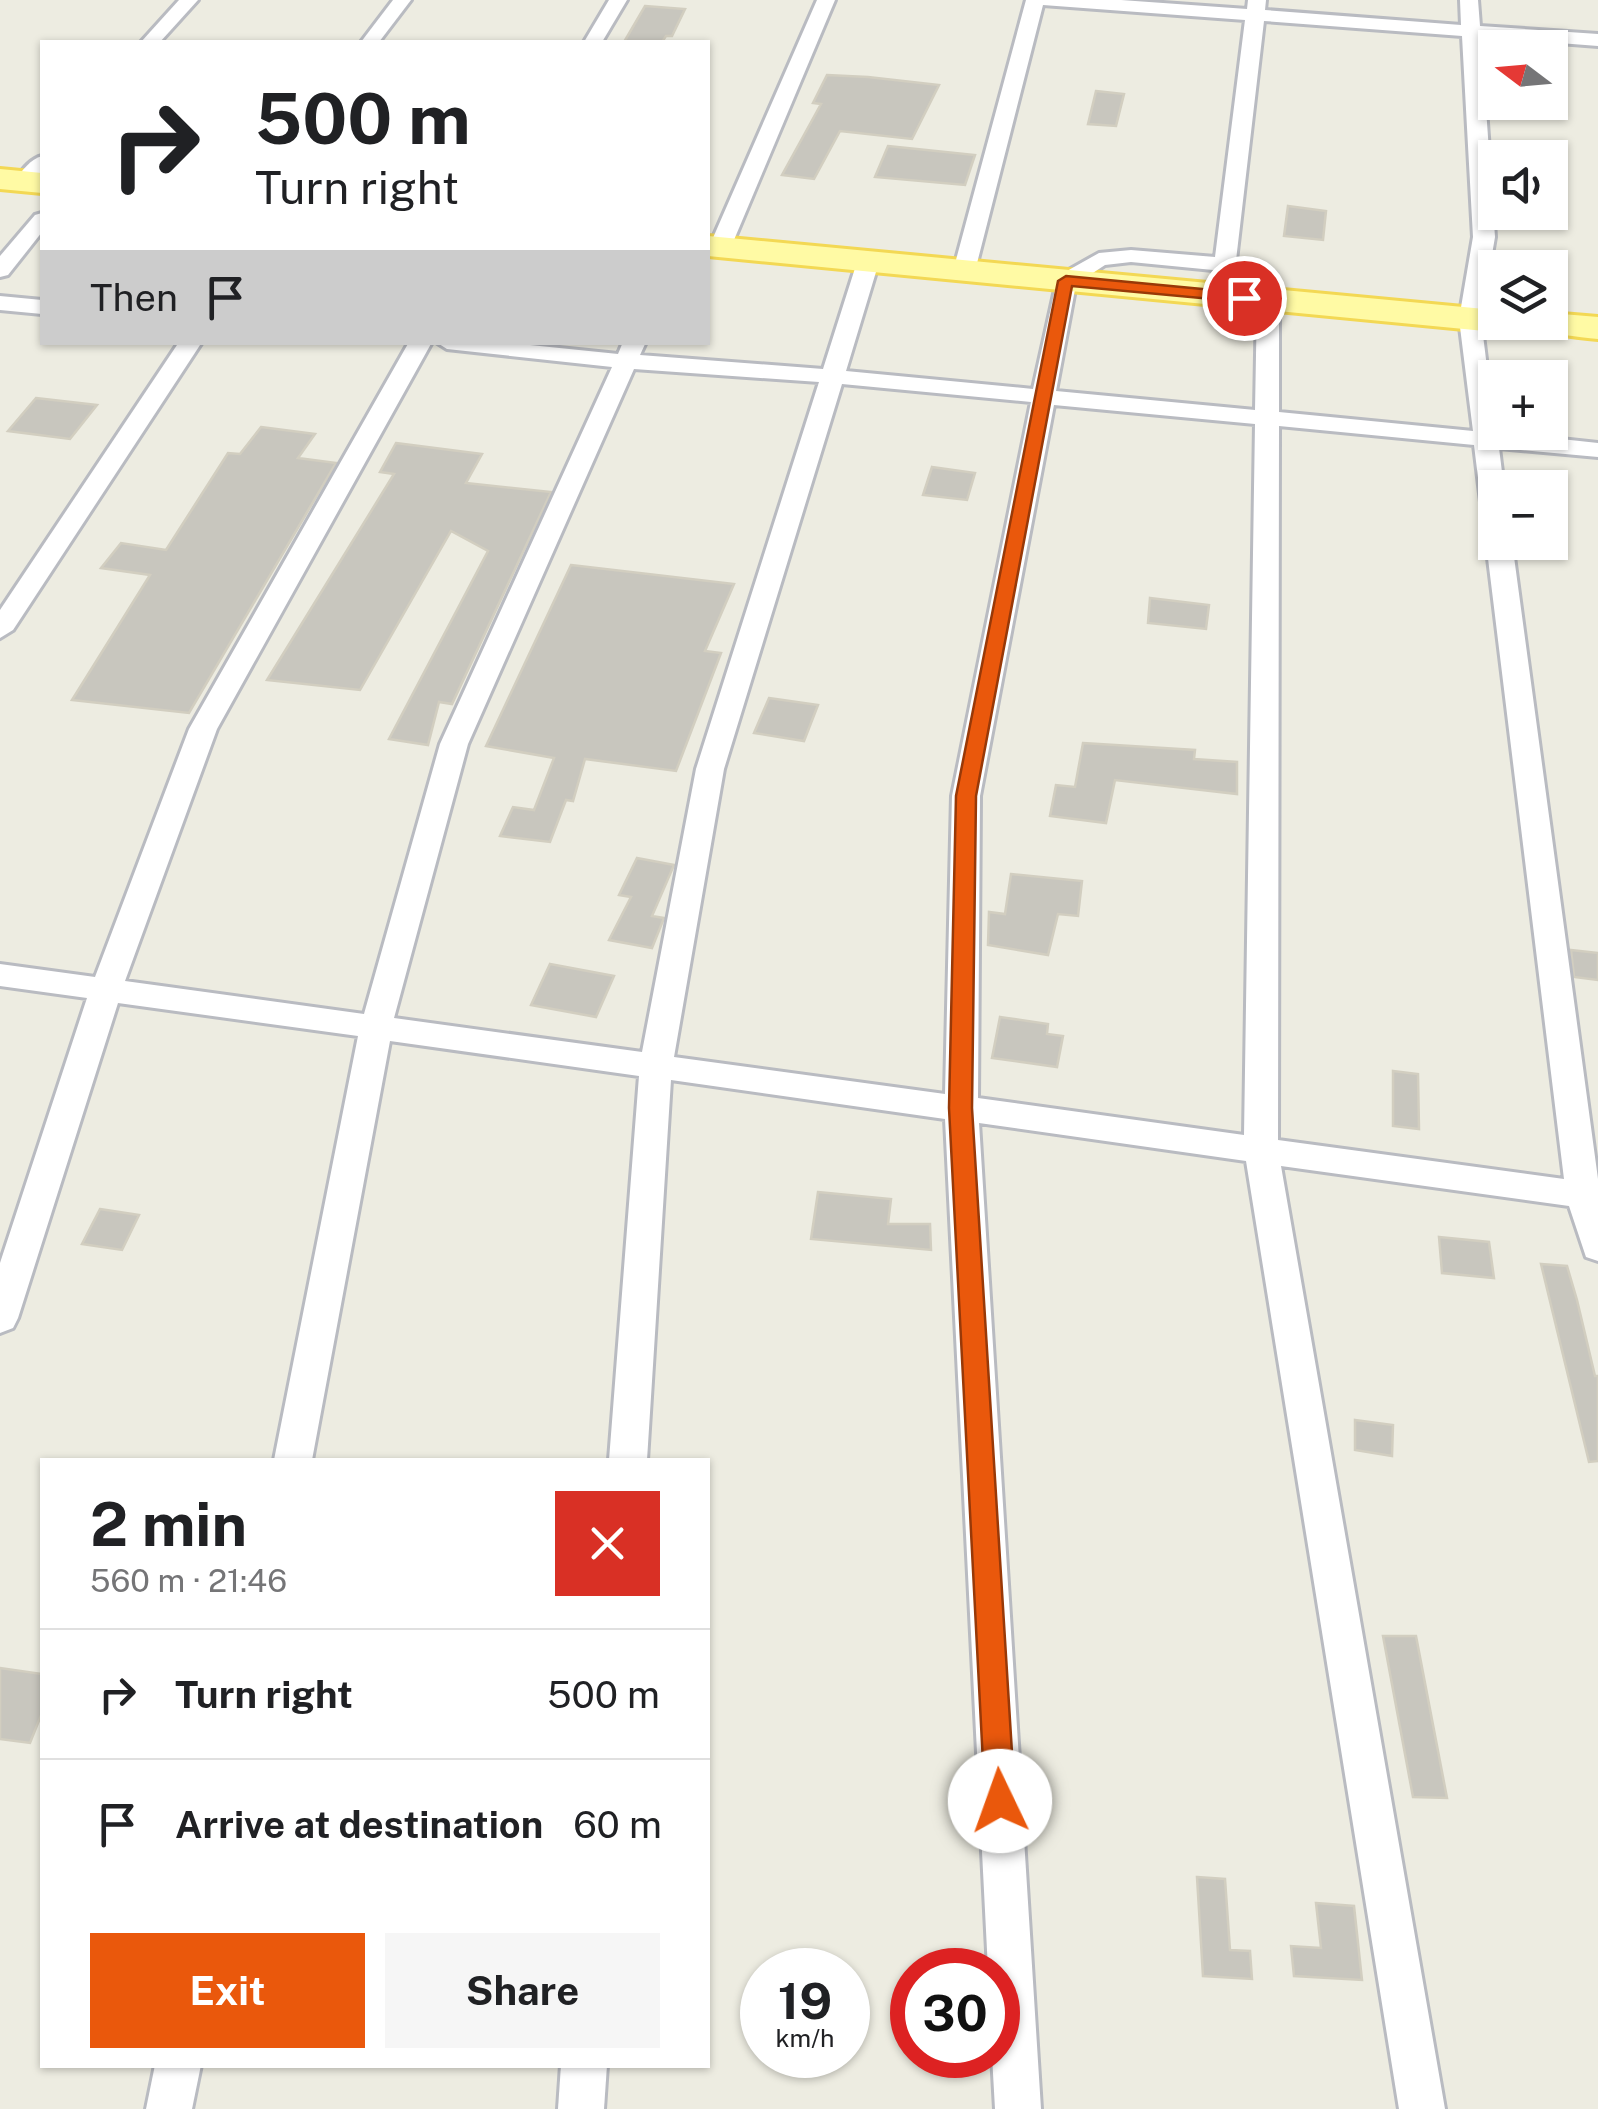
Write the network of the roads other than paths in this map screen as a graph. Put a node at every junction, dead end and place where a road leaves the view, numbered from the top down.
1 (188, 0) edge
2 (402, 0) edge
3 (618, 0) edge
4 (826, 0) edge
5 (1035, 0) edge
6 (1046, 0) edge
7 (1469, 0) edge
8 (1256, 8) edge
9 (1471, 31) junction
10 (152, 40) edge
11 (372, 40) edge
12 (595, 40) edge
13 (1598, 40) edge
14 (40, 222) edge
15 (714, 247) edge
16 (1484, 250) edge
17 (868, 262) junction
18 (0, 270) edge
19 (964, 271) junction
20 (1223, 280) junction
21 (1066, 281) junction
22 (1268, 300) junction
23 (0, 303) edge
24 (40, 307) edge
25 (1478, 320) edge
26 (1568, 326) edge
27 (1598, 328) edge
28 (189, 345) edge
29 (418, 345) edge
30 (468, 345) edge
31 (632, 350) edge
32 (832, 376) junction
33 (1043, 397) junction
34 (1267, 419) junction
35 (1478, 438) edge
36 (1568, 447) edge
37 (1598, 450) edge
38 (1502, 560) edge
39 (0, 630) edge
40 (0, 974) edge
41 (106, 989) junction
42 (376, 1027) junction
43 (656, 1066) junction
44 (961, 1108) junction
45 (1261, 1150) junction
46 (1590, 1196) edge
47 (1598, 1247) edge
48 (0, 1318) edge
49 (293, 1458) edge
50 (628, 1458) edge
51 (177, 2068) edge
52 (584, 2068) edge
53 (170, 2109) edge
54 (581, 2109) edge
55 (1018, 2109) edge
56 (1422, 2109) edge

1 - 10 street
2 - 11 street
3 - 12 street
4 - 15 street
5 - 19 street
6 - 8 street
7 - 9 street
8 - 9 street
8 - 20 street
9 - 13 street
9 - 16 street
14 - 18 street
15 - 17 main road
17 - 19 main road
17 - 32 street
19 - 21 main road
20 - 21 main road
20 - 22 main road
21 - 33 street
22 - 25 main road
22 - 34 street
23 - 24 street
26 - 27 main road
28 - 39 street
29 - 41 street
30 - 31 street
31 - 32 street
31 - 42 street
32 - 33 street
32 - 43 street
33 - 34 street
33 - 44 street
34 - 35 street
34 - 45 street
36 - 37 street
38 - 46 street
40 - 41 street
41 - 42 street
41 - 48 street
42 - 43 street
42 - 49 street
43 - 44 street
43 - 50 street
44 - 45 street
44 - 55 street
45 - 46 street
45 - 56 street
46 - 47 street
51 - 53 street
52 - 54 street

